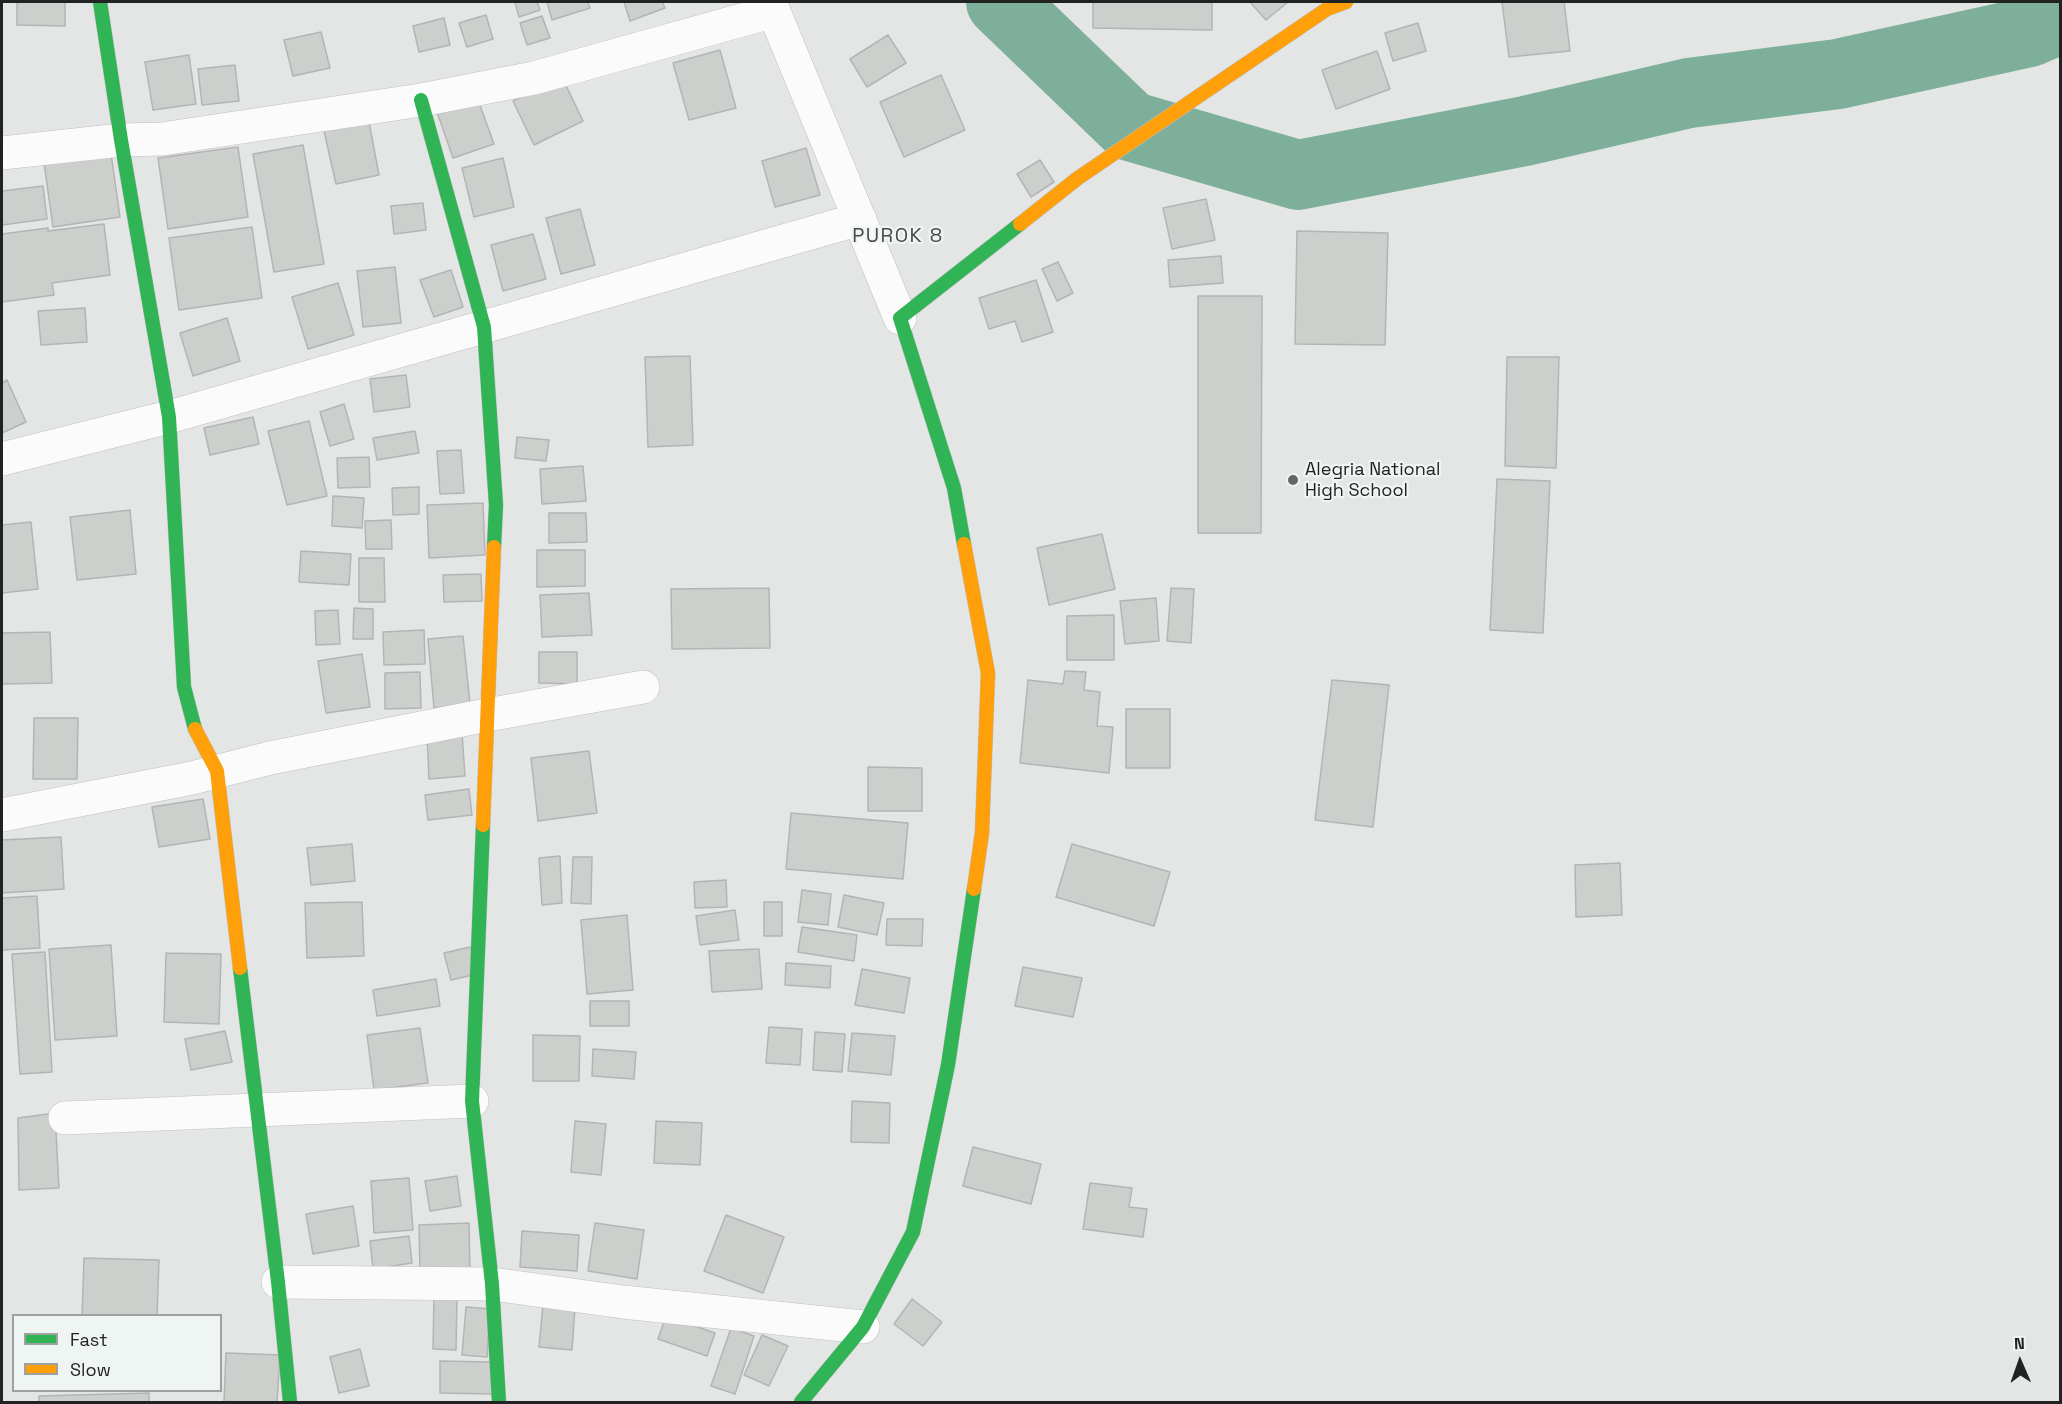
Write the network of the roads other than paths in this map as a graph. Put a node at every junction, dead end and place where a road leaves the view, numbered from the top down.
1 (100, 2) edge
2 (1346, 2) edge
3 (772, 6) edge
4 (421, 100) junction
5 (121, 140) junction
6 (2, 153) edge
7 (860, 219) junction
8 (900, 318) junction
9 (484, 327) junction
10 (169, 417) junction
11 (2, 459) edge
12 (643, 687) dead end
13 (487, 715) junction
14 (217, 771) junction
15 (2, 815) edge
16 (472, 1101) junction
17 (258, 1111) junction
18 (65, 1118) dead end
19 (278, 1282) junction
20 (492, 1284) junction
21 (862, 1327) junction
22 (290, 1402) edge
23 (500, 1402) edge
24 (801, 1402) edge

1 - 5 street
2 - 8 street
3 - 4 street
3 - 7 street
4 - 5 street
4 - 9 street
5 - 6 street
5 - 10 street
7 - 8 street
7 - 9 street
8 - 21 street
9 - 10 street
9 - 13 street
10 - 11 street
10 - 14 street
12 - 13 street
13 - 14 street
13 - 16 street
14 - 15 street
14 - 17 street
16 - 17 street
16 - 20 street
17 - 18 street
17 - 19 street
19 - 20 street
19 - 22 street
20 - 21 street
20 - 23 street
21 - 24 street

